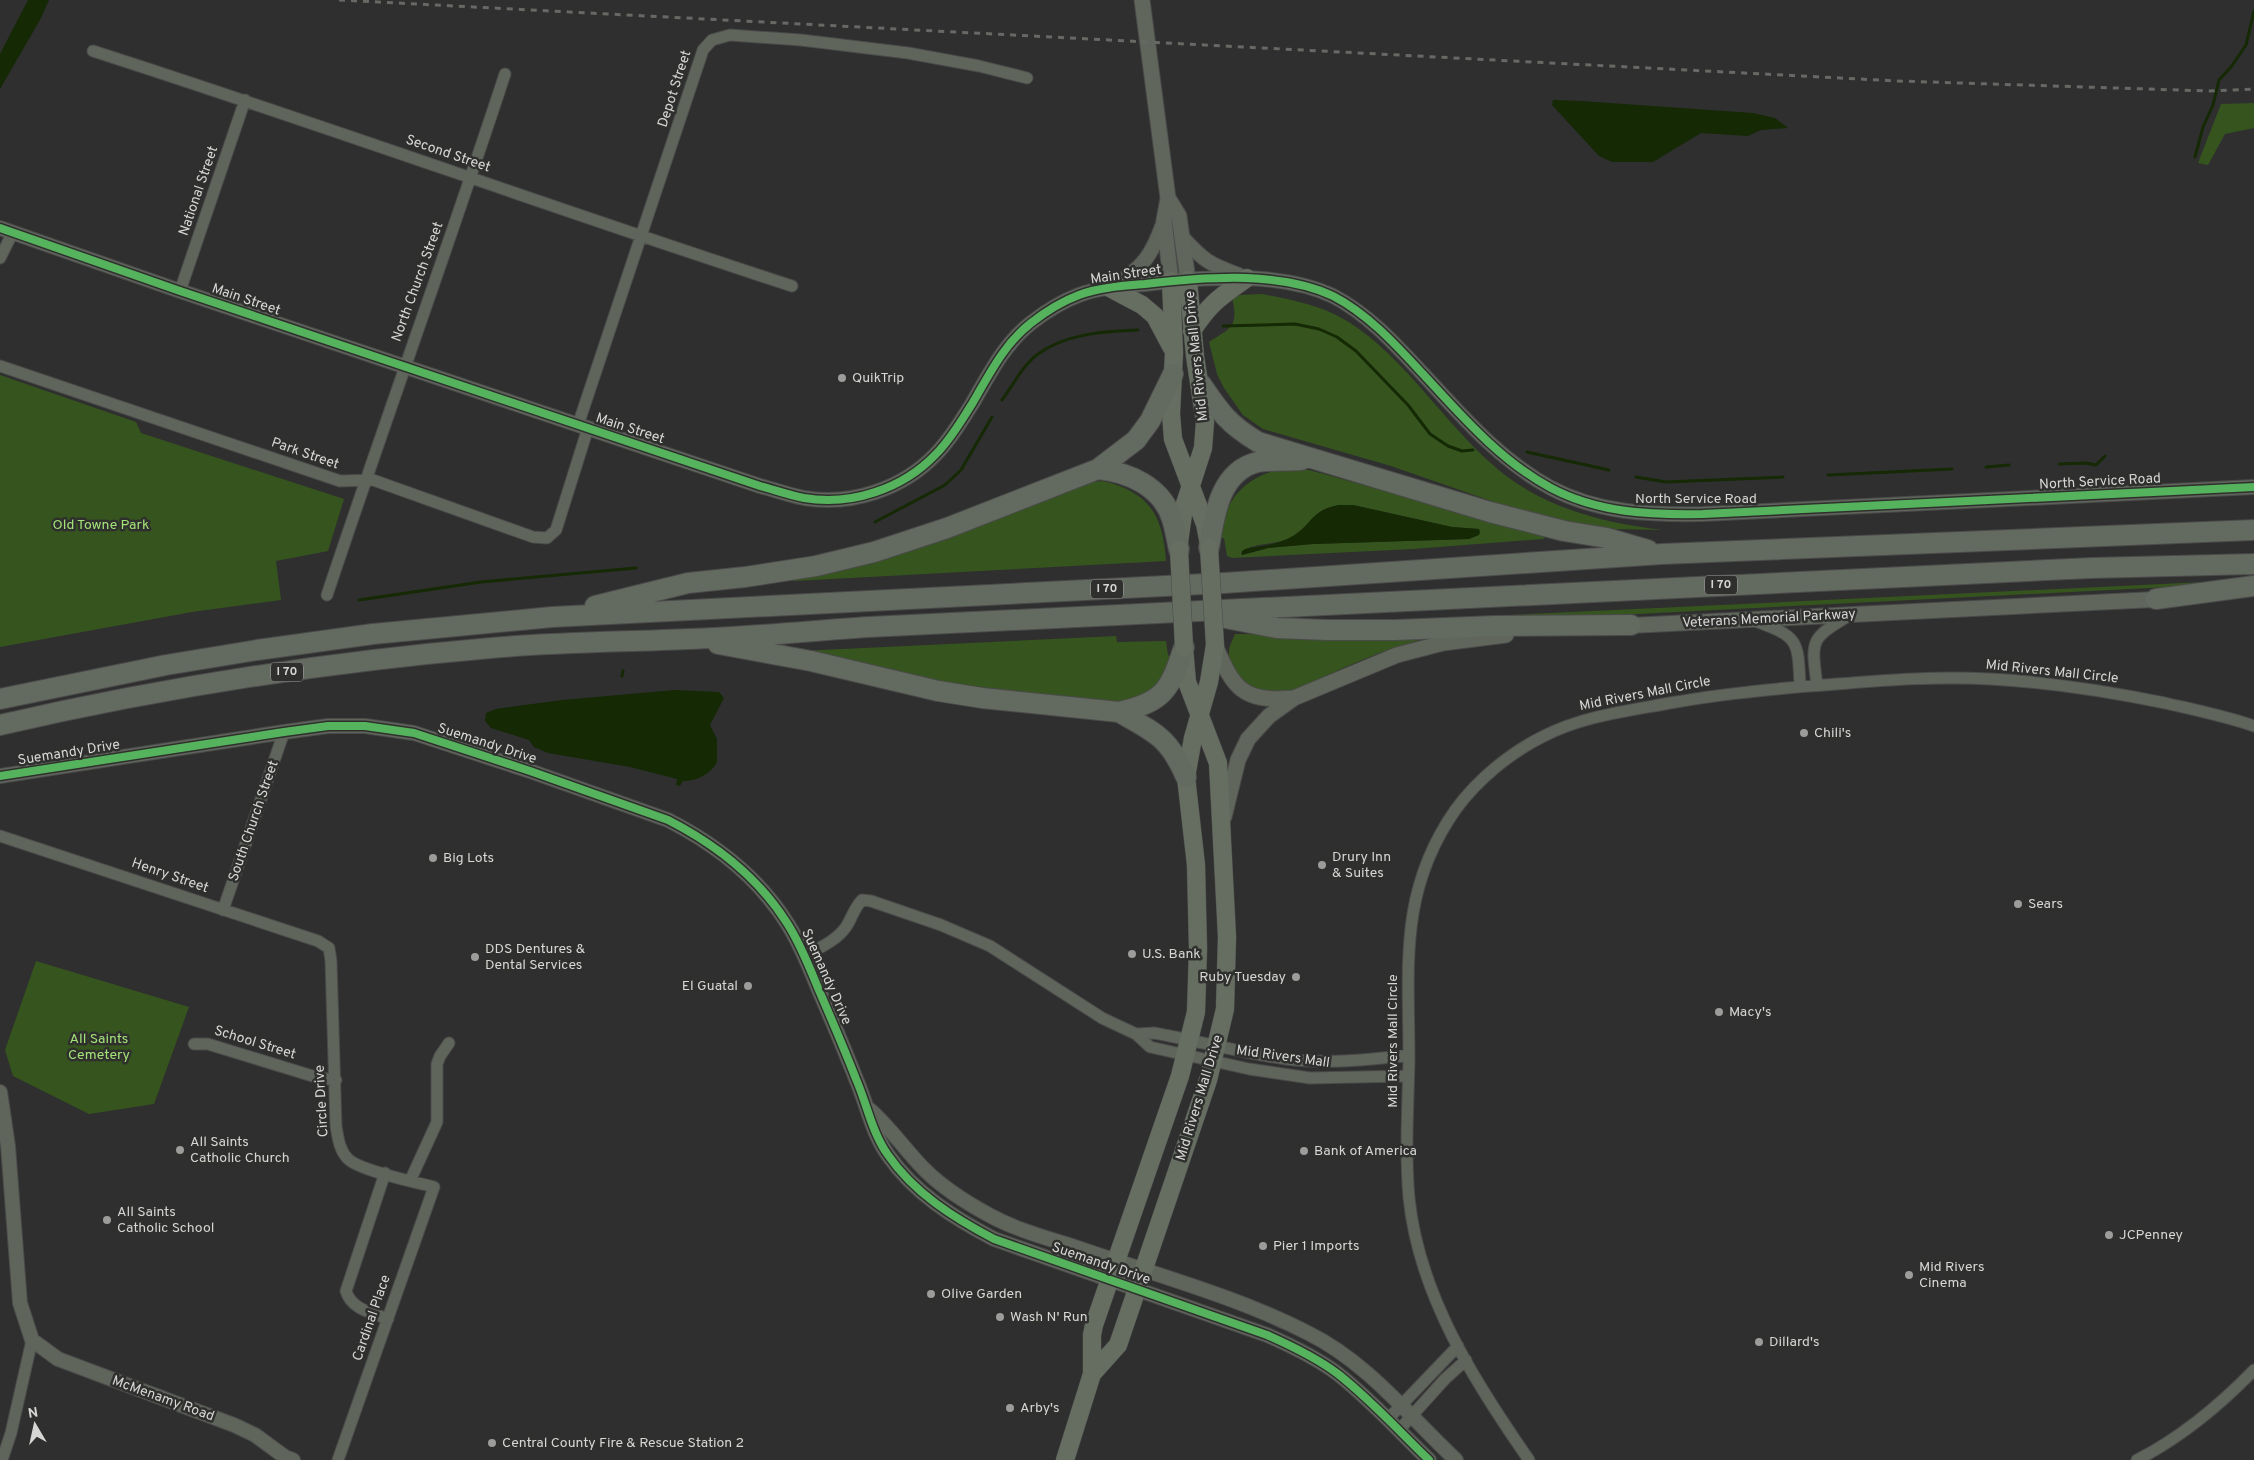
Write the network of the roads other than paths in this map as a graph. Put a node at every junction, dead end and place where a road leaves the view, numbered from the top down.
1 (1142, 0) edge
2 (93, 51) dead end
3 (505, 74) dead end
4 (1027, 78) dead end
5 (245, 100) junction
6 (472, 178) junction
7 (1168, 198) junction
8 (1164, 220) junction
9 (6, 230) edge
10 (642, 237) junction
11 (1182, 237) junction
12 (0, 258) edge
13 (1247, 278) junction
14 (1180, 281) junction
15 (792, 286) dead end
16 (1110, 288) junction
17 (180, 291) junction
18 (1192, 331) junction
19 (1174, 353) junction
20 (0, 366) edge
21 (404, 366) junction
22 (1173, 374) junction
23 (1201, 384) junction
24 (583, 427) junction
25 (1310, 459) junction
26 (1098, 469) junction
27 (365, 481) junction
28 (1192, 486) junction
29 (2254, 487) edge
30 (2254, 530) edge
31 (1209, 548) junction
32 (1179, 550) junction
33 (1662, 554) junction
34 (2254, 564) edge
35 (2254, 586) edge
36 (326, 595) dead end
37 (2254, 596) edge
38 (2156, 599) junction
39 (1188, 611) junction
40 (1850, 615) junction
41 (552, 617) junction
42 (1751, 620) junction
43 (1631, 626) junction
44 (691, 639) junction
45 (1215, 645) junction
46 (1184, 647) junction
47 (1817, 685) junction
48 (1800, 686) junction
49 (1294, 698) junction
50 (0, 699) edge
51 (1119, 712) junction
52 (1200, 716) junction
53 (0, 725) edge
54 (2254, 726) edge
55 (284, 732) junction
56 (0, 776) edge
57 (1186, 777) junction
58 (1222, 825) junction
59 (0, 836) edge
60 (223, 910) junction
61 (329, 948) joint
62 (805, 956) junction
63 (1136, 1034) junction
64 (449, 1043) dead end
65 (194, 1044) dead end
66 (1187, 1048) junction
67 (1215, 1053) junction
68 (1409, 1055) junction
69 (1408, 1076) junction
70 (336, 1080) junction
71 (0, 1092) edge
72 (869, 1109) junction
73 (385, 1173) junction
74 (410, 1181) junction
75 (434, 1187) joint
76 (1116, 1262) junction
77 (1143, 1271) junction
78 (1110, 1280) junction
79 (1136, 1290) junction
80 (388, 1319) junction
81 (32, 1340) junction
82 (1458, 1346) junction
83 (1466, 1360) junction
84 (2254, 1370) edge
85 (1092, 1374) junction
86 (1400, 1405) junction
87 (1410, 1416) junction
88 (1388, 1419) junction
89 (1399, 1430) junction
90 (287, 1459) edge
91 (2, 1460) edge
92 (338, 1460) edge
93 (1065, 1460) edge
94 (1429, 1460) edge
95 (1456, 1460) edge
96 (1529, 1460) edge
97 (2137, 1460) edge

1 - 7 main road, Mid Rivers Mall Drive
2 - 5 street, Second Street
3 - 6 street, North Church Street
4 - 10 street, Depot Street
5 - 6 street, Second Street
5 - 17 street, National Street
6 - 10 street, Second Street
6 - 21 street, North Church Street
7 - 8 main road, Mid Rivers Mall Drive
7 - 11 main road, Mid Rivers Mall Drive
8 - 14 main road, Mid Rivers Mall Drive
8 - 16 street
9 - 12 street
9 - 17 street, Main Street
10 - 15 street, Second Street
10 - 24 street, Depot Street
11 - 13 street
11 - 14 main road, Mid Rivers Mall Drive
13 - 14 street, North Service Road
13 - 18 main road
13 - 29 street, North Service Road
14 - 16 street, Main Street
14 - 18 main road, Mid Rivers Mall Drive
14 - 19 main road, Mid Rivers Mall Drive
16 - 19 main road
16 - 24 street, Main Street
17 - 21 street, Main Street
18 - 23 main road, Mid Rivers Mall Drive
19 - 22 main road, Mid Rivers Mall Drive
20 - 27 street, Park Street
21 - 24 street, Main Street
21 - 27 street, North Church Street
22 - 26 highway
22 - 28 main road, Mid Rivers Mall Drive
23 - 25 highway
23 - 28 main road, Mid Rivers Mall Drive
24 - 27 street, Park Street
25 - 31 highway
25 - 33 highway
26 - 32 highway
26 - 41 highway
27 - 36 street, North Church Street
28 - 31 main road, Mid Rivers Mall Drive
28 - 32 main road, Mid Rivers Mall Drive
30 - 33 highway, I 70
31 - 45 main road, Mid Rivers Mall Drive, bridge
32 - 46 main road, Mid Rivers Mall Drive, bridge
33 - 41 highway, I 70
34 - 39 highway, I 70
35 - 38 highway
37 - 38 main road, Veterans Memorial Parkway
38 - 40 main road, Veterans Memorial Parkway
39 - 43 highway
39 - 44 highway, I 70
40 - 42 main road, Veterans Memorial Parkway
40 - 47 street
41 - 50 highway, I 70
42 - 43 main road, Veterans Memorial Parkway
42 - 48 street
43 - 49 main road, Veterans Memorial Parkway
44 - 51 highway
44 - 53 highway, I 70
45 - 49 main road, Veterans Memorial Parkway
45 - 52 main road, Mid Rivers Mall Drive
46 - 51 highway
46 - 52 main road, Mid Rivers Mall Drive
47 - 48 street, Mid Rivers Mall Circle
47 - 54 street, Mid Rivers Mall Circle
48 - 68 street, Mid Rivers Mall Circle
49 - 58 main road, Veterans Memorial Parkway
51 - 57 highway
52 - 57 main road, Mid Rivers Mall Drive
52 - 58 main road, Mid Rivers Mall Drive
55 - 56 street, Suemandy Drive
55 - 60 street, South Church Street
55 - 62 street, Suemandy Drive
57 - 66 main road, Mid Rivers Mall Drive
58 - 67 main road, Mid Rivers Mall Drive
59 - 60 street, Henry Street
60 - 61 street, Henry Street
61 - 70 street, Circle Drive
62 - 63 street
62 - 72 street, Suemandy Drive
63 - 66 street
63 - 66 street
64 - 74 street
65 - 70 street, School Street
66 - 67 street, Mid Rivers Mall
66 - 67 street
66 - 76 main road, Mid Rivers Mall Drive
67 - 68 street, Mid Rivers Mall
67 - 69 street, Mid Rivers Mall
67 - 77 main road, Mid Rivers Mall Drive
68 - 69 street, Mid Rivers Mall Circle
69 - 82 street, Mid Rivers Mall Circle
70 - 73 street, Circle Drive
71 - 81 street
72 - 76 street, Suemandy Drive
72 - 78 street, Suemandy Drive
73 - 74 street, Circle Drive
73 - 80 street
74 - 75 street, Circle Drive
75 - 80 street, Cardinal Place
76 - 77 street, Suemandy Drive
76 - 78 main road, Mid Rivers Mall Drive
77 - 79 main road, Mid Rivers Mall Drive
77 - 86 street, Suemandy Drive
78 - 79 street, Suemandy Drive
78 - 85 main road, Mid Rivers Mall Drive
79 - 85 main road, Mid Rivers Mall Drive
79 - 88 street, Suemandy Drive
80 - 92 street, Cardinal Place
81 - 90 street, McMenamy Road
81 - 91 street
82 - 83 street, Mid Rivers Mall Circle
82 - 86 street
83 - 87 street
83 - 96 street, Mid Rivers Mall Circle
84 - 97 street
85 - 93 main road, Mid Rivers Mall Drive
86 - 87 street, Suemandy Drive
86 - 88 street
87 - 89 street
87 - 95 street, Suemandy Drive
88 - 89 street, Suemandy Drive
89 - 94 street, Suemandy Drive

